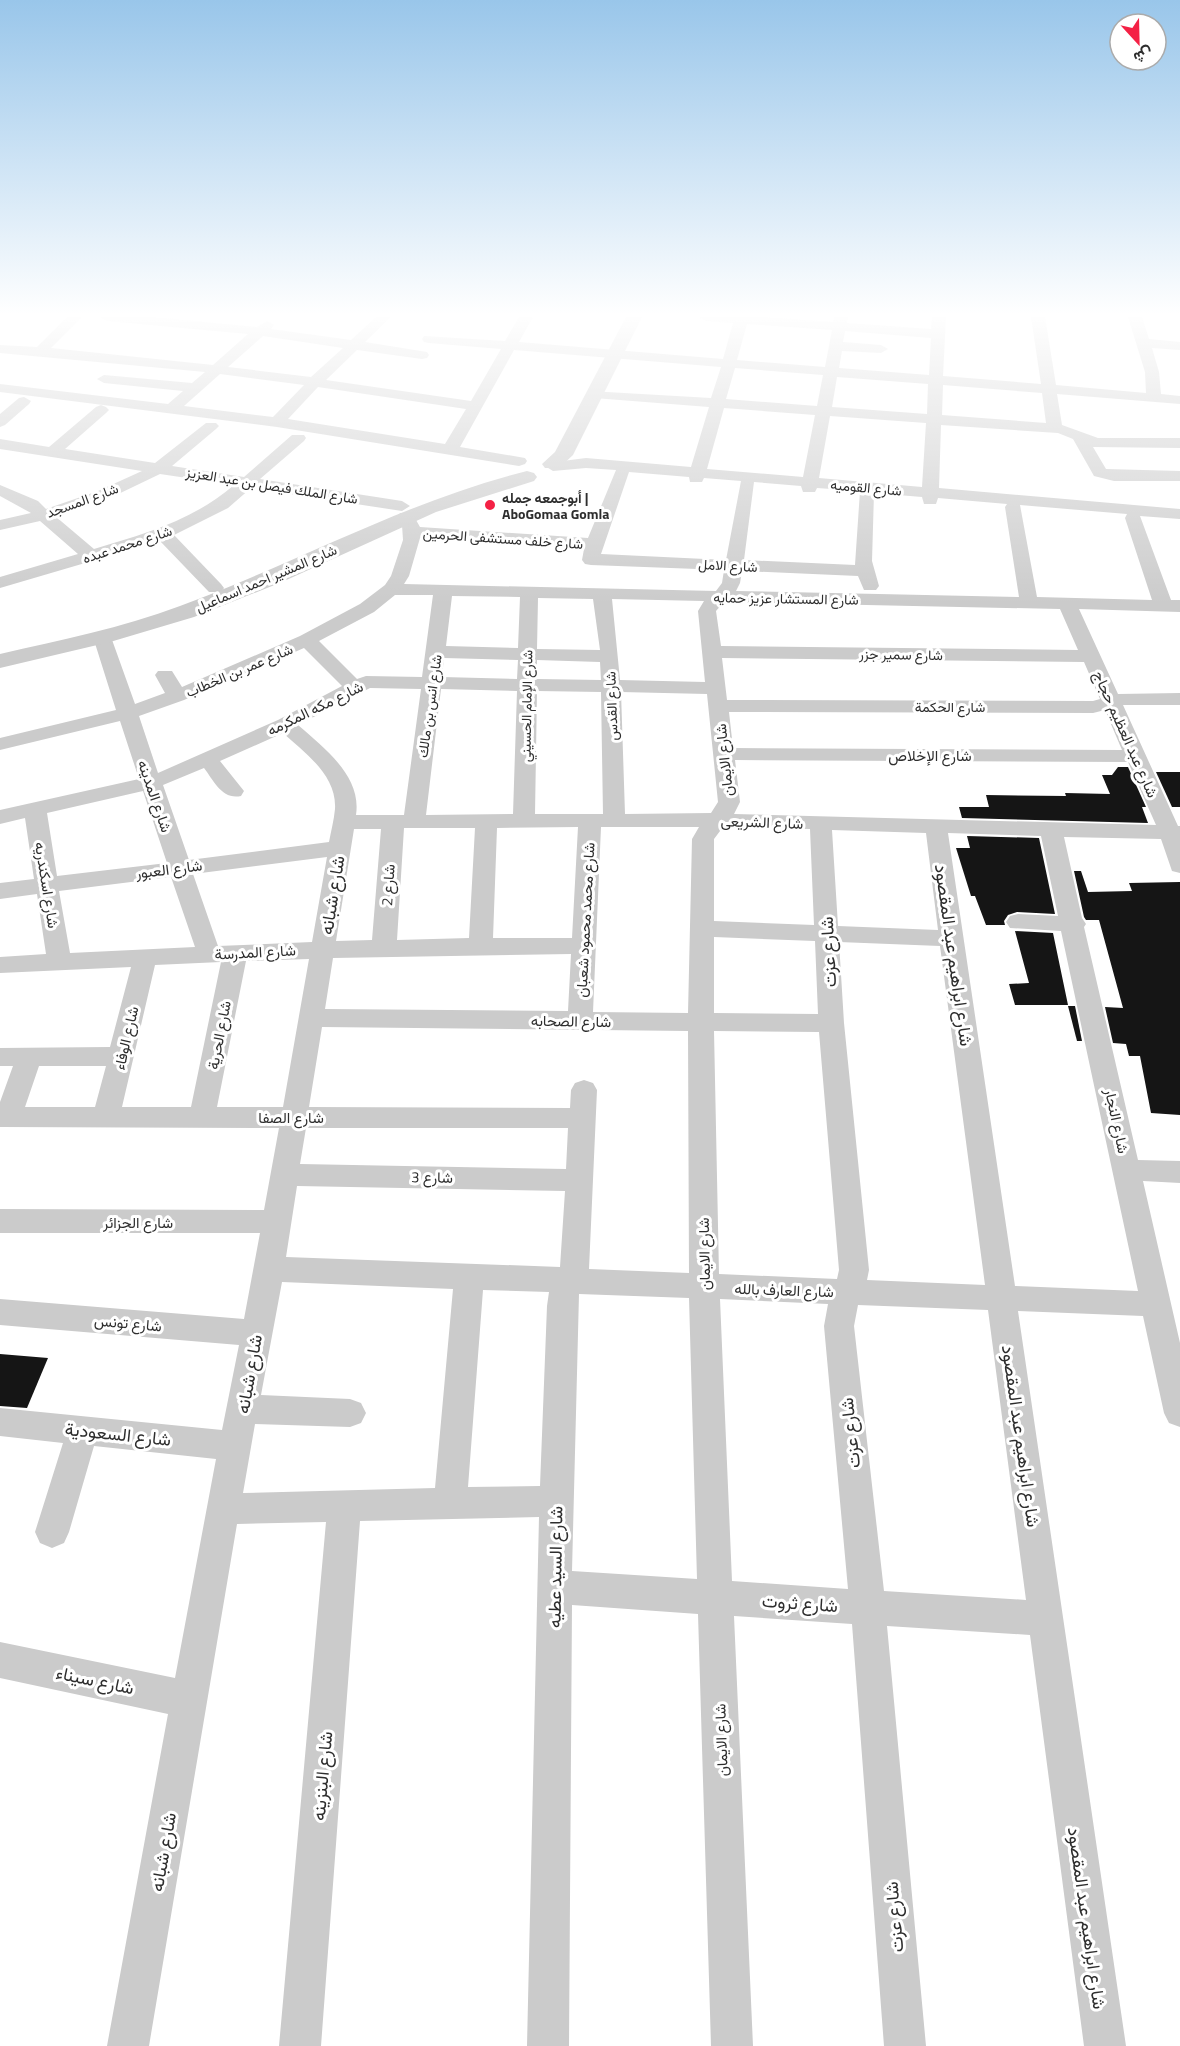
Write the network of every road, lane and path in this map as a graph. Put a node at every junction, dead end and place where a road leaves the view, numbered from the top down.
1 (14, 412) edge
2 (98, 412) edge
3 (118, 412) edge
4 (206, 412) edge
5 (286, 412) edge
6 (472, 412) edge
7 (585, 412) edge
8 (715, 412) edge
9 (823, 412) edge
10 (841, 412) edge
11 (934, 412) edge
12 (1052, 412) edge
13 (934, 420) junction
14 (0, 422) edge
15 (277, 422) junction
16 (211, 426) junction
17 (1055, 429) junction
18 (1078, 435) junction
19 (298, 438) junction
20 (1180, 443) edge
21 (0, 444) edge
22 (450, 450) junction
23 (54, 451) junction
24 (534, 465) junction
25 (160, 467) junction
26 (622, 473) junction
27 (697, 476) junction
28 (1180, 476) edge
29 (248, 482) junction
30 (747, 484) junction
31 (809, 486) junction
32 (0, 490) edge
33 (867, 494) junction
34 (931, 496) junction
35 (1013, 507) junction
36 (44, 514) junction
37 (1180, 514) edge
38 (407, 518) junction
39 (1133, 518) junction
40 (1180, 522) edge
41 (0, 525) edge
42 (163, 534) junction
43 (592, 551) junction
44 (91, 556) junction
45 (733, 565) junction
46 (864, 571) junction
47 (0, 583) edge
48 (396, 583) junction
49 (215, 588) junction
50 (596, 589) junction
51 (443, 591) junction
52 (529, 592) junction
53 (717, 597) junction
54 (877, 600) junction
55 (1029, 603) junction
56 (1067, 603) junction
57 (1172, 606) edge
58 (329, 607) dead end
59 (346, 619) junction
60 (102, 637) junction
61 (307, 640) junction
62 (0, 648) edge
63 (436, 652) junction
64 (712, 652) junction
65 (527, 655) junction
66 (610, 656) junction
67 (1090, 656) junction
68 (0, 661) edge
69 (165, 675) dead end
70 (432, 681) junction
71 (526, 684) junction
72 (611, 686) junction
73 (354, 687) junction
74 (177, 696) junction
75 (717, 697) junction
76 (1180, 699) edge
77 (1112, 702) junction
78 (128, 713) junction
79 (285, 724) junction
80 (0, 744) edge
81 (724, 754) junction
82 (1136, 756) junction
83 (208, 759) junction
84 (150, 783) junction
85 (233, 791) dead end
86 (35, 809) junction
87 (0, 817) edge
88 (590, 819) junction
89 (524, 820) junction
90 (614, 820) junction
91 (716, 820) junction
92 (486, 821) junction
93 (403, 822) junction
94 (821, 823) junction
95 (936, 826) junction
96 (1051, 830) junction
97 (1175, 833) edge
98 (341, 835) junction
99 (1180, 866) edge
100 (179, 868) junction
101 (47, 885) junction
102 (0, 891) edge
103 (1018, 922) dead end
104 (1074, 924) junction
105 (704, 929) junction
106 (827, 934) junction
107 (951, 938) junction
108 (481, 945) junction
109 (583, 946) junction
110 (384, 947) junction
111 (323, 948) junction
112 (235, 953) junction
113 (209, 954) junction
114 (145, 958) junction
115 (59, 962) junction
116 (0, 964) edge
117 (312, 1018) junction
118 (580, 1021) junction
119 (701, 1023) junction
120 (831, 1023) junction
121 (122, 1056) junction
122 (0, 1057) edge
123 (29, 1057) junction
124 (583, 1104) joint
125 (4, 1117) edge
126 (202, 1117) junction
127 (295, 1117) junction
128 (106, 1118) junction
129 (1127, 1170) junction
130 (1180, 1172) edge
131 (285, 1174) junction
132 (580, 1180) junction
133 (0, 1221) edge
134 (276, 1222) junction
135 (269, 1269) junction
136 (469, 1277) junction
137 (569, 1281) junction
138 (704, 1286) junction
139 (848, 1292) junction
140 (1001, 1298) junction
141 (1156, 1304) junction
142 (0, 1312) edge
143 (256, 1333) junction
144 (242, 1409) junction
145 (350, 1413) dead end
146 (1180, 1413) edge
147 (0, 1422) edge
148 (83, 1430) junction
149 (235, 1446) junction
150 (556, 1501) junction
151 (450, 1504) junction
152 (344, 1505) junction
153 (223, 1509) junction
154 (52, 1532) dead end
155 (555, 1587) junction
156 (716, 1598) junction
157 (868, 1608) junction
158 (1046, 1619) junction
159 (0, 1660) edge
160 (190, 1700) junction
161 (128, 2046) edge
162 (300, 2046) edge
163 (548, 2046) edge
164 (732, 2046) edge
165 (905, 2046) edge
166 (1105, 2046) edge

1 - 14 street
2 - 23 street
3 - 16 street, شارع القوميه
4 - 15 street, شارع القوميه
5 - 15 street
6 - 22 street
7 - 24 street
8 - 27 street
9 - 31 street
10 - 13 street
11 - 13 street
12 - 17 street
13 - 17 street
13 - 34 street
15 - 22 street, شارع القوميه
16 - 19 street, شارع القوميه
16 - 25 street, شارع المسجد
17 - 18 street
18 - 20 street
18 - 28 street
19 - 24 street, شارع القوميه
19 - 29 street, شارع محمد عبده
21 - 23 street, شارع الملك فيصل بن عبد العزيز
22 - 24 street, شارع القوميه
23 - 25 street, شارع الملك فيصل بن عبد العزيز
24 - 26 street, شارع القوميه
24 - 27 street, شارع القوميه
24 - 38 street, شارع المشير احمد اسماعيل
25 - 29 street, شارع الملك فيصل بن عبد العزيز
25 - 36 street, شارع المسجد
26 - 27 street, شارع القوميه
26 - 43 street, شارع القدس
27 - 30 street, شارع القوميه
27 - 31 street, شارع القوميه
29 - 38 street, شارع الملك فيصل بن عبد العزيز
29 - 42 street, شارع محمد عبده
30 - 31 street, شارع القوميه
30 - 45 street, شارع الايمان
31 - 33 street, شارع القوميه
31 - 34 street, شارع القوميه
32 - 36 street
33 - 34 street, شارع القوميه
33 - 46 street
34 - 35 street, شارع القوميه
34 - 37 street, شارع القوميه
35 - 39 street, شارع القوميه
35 - 55 street
36 - 41 street, شارع المسجد
36 - 44 street
38 - 43 street, شارع خلف مستشفى الحرمين
38 - 48 street
38 - 49 street, شارع المشير احمد اسماعيل
38 - 60 street, شارع المشير احمد اسماعيل
39 - 40 street, شارع القوميه
39 - 57 street
42 - 44 street, شارع محمد عبده
42 - 49 street
43 - 45 street, شارع الامل
43 - 50 street, شارع القدس
44 - 47 street, شارع محمد عبده
45 - 46 street, شارع الامل
45 - 53 street, شارع الايمان
46 - 54 street
48 - 50 street
48 - 51 street, شارع المستشار عزيز حمايه
48 - 59 street, شارع عمر بن الخطاب
49 - 62 street, شارع المشير احمد اسماعيل
50 - 52 street, شارع المستشار عزيز حمايه
50 - 53 street, شارع المستشار عزيز حمايه
50 - 66 street, شارع القدس
51 - 52 street, شارع المستشار عزيز حمايه
51 - 63 street, شارع انس بن مالك
52 - 65 street, شارع الإمام الحسيني
53 - 54 street, شارع المستشار عزيز حمايه
53 - 64 street, شارع الايمان
54 - 55 street, شارع المستشار عزيز حمايه
55 - 56 street, شارع المستشار عزيز حمايه
56 - 57 street, شارع المستشار عزيز حمايه
56 - 67 street, شارع عبد العظيم حجاج
58 - 59 street
59 - 61 street, شارع عمر بن الخطاب
60 - 68 street, شارع المشير احمد اسماعيل
60 - 78 street, شارع المدينه
61 - 73 street
61 - 74 street, شارع عمر بن الخطاب
63 - 65 street
63 - 70 street, شارع انس بن مالك
64 - 67 street, شارع سمير جزر
64 - 75 street, شارع الايمان
65 - 66 street
65 - 71 street, شارع الإمام الحسيني
66 - 72 street, شارع القدس
67 - 77 street, شارع عبد العظيم حجاج
69 - 74 street
70 - 71 street, شارع مكه المكرمه
70 - 73 street, شارع مكه المكرمه
70 - 93 street, شارع انس بن مالك
71 - 72 street, شارع مكه المكرمه
71 - 89 street, شارع الإمام الحسيني
72 - 75 street, شارع مكه المكرمه
72 - 90 street, شارع القدس
73 - 79 street, شارع مكه المكرمه
74 - 78 street, شارع عمر بن الخطاب
75 - 77 street, شارع الحكمة
75 - 81 street, شارع الايمان
76 - 77 street, شارع الحكمة
77 - 82 street, شارع عبد العظيم حجاج
78 - 80 street, شارع عمر بن الخطاب
78 - 84 street, شارع المدينه
79 - 83 street, شارع مكه المكرمه
79 - 98 street, شارع شبانه
81 - 82 street, شارع الإخلاص
81 - 91 street, شارع الايمان
82 - 97 street, شارع عبد العظيم حجاج
83 - 84 street, شارع مكه المكرمه
83 - 85 street
84 - 86 street, شارع مكه المكرمه
84 - 100 street, شارع المدينه
86 - 87 street, شارع مكه المكرمه
86 - 101 street, شارع اسكندريه
88 - 89 street, شارع الشريعى
88 - 90 street, شارع الشريعى
88 - 109 street, شارع محمد محمود شعبان
89 - 92 street, شارع الشريعى
90 - 91 street, شارع الشريعى
91 - 94 street, شارع الشريعى
91 - 105 street, شارع الايمان
92 - 93 street, شارع الشريعى
92 - 108 street
93 - 98 street, شارع الشريعى
93 - 110 street, شارع 2
94 - 95 street, شارع الشريعى
94 - 106 street, شارع عزت
95 - 96 street, شارع الشريعى
95 - 107 street, شارع ابراهيم عبد المقصود
96 - 97 street, شارع الشريعى
96 - 104 street, شارع النجار
97 - 99 street, شارع عبد العظيم حجاج
98 - 100 street, شارع العبور
98 - 111 street, شارع شبانه
100 - 101 street, شارع العبور
100 - 113 street, شارع المدينه
101 - 102 street, شارع العبور
101 - 115 street, شارع اسكندريه
103 - 104 street
104 - 129 street, شارع النجار
105 - 106 street
105 - 119 street, شارع الايمان
106 - 107 street
106 - 120 street, شارع عزت
107 - 140 street, شارع ابراهيم عبد المقصود
108 - 109 street, شارع المدرسة
108 - 110 street, شارع المدرسة
109 - 118 street, شارع محمد محمود شعبان
110 - 111 street, شارع المدرسة
111 - 112 street, شارع المدرسة
111 - 117 street, شارع شبانه
112 - 113 street, شارع المدرسة
112 - 126 street, شارع الحرية
113 - 114 street, شارع المدرسة
114 - 115 street, شارع المدرسة
114 - 121 street, شارع الوفاء
115 - 116 street, شارع المدرسة
117 - 118 street, شارع الصحابه
117 - 127 street, شارع شبانه
118 - 119 street, شارع الصحابه
119 - 120 street, شارع الصحابه
119 - 138 street, شارع الايمان
120 - 139 street, شارع عزت
121 - 123 street
121 - 128 street, شارع الوفاء
122 - 123 street
123 - 125 street
124 - 127 street, شارع الصفا
124 - 132 street, شارع السيد عطيه
125 - 128 street, شارع الصفا
126 - 127 street, شارع الصفا
126 - 128 street, شارع الصفا
127 - 131 street, شارع شبانه
129 - 130 street
129 - 141 street, شارع النجار
131 - 132 street, شارع 3
131 - 134 street, شارع شبانه
132 - 137 street, شارع السيد عطيه
133 - 134 street, شارع الجزائر
134 - 135 street, شارع شبانه
135 - 136 street, شارع العارف بالله
135 - 143 street, شارع شبانه
136 - 137 street, شارع العارف بالله
136 - 151 street
137 - 138 street, شارع العارف بالله
137 - 150 street, شارع السيد عطيه
138 - 139 street, شارع العارف بالله
138 - 156 street, شارع الايمان
139 - 140 street, شارع العارف بالله
139 - 157 street, شارع عزت
140 - 141 street, شارع العارف بالله
140 - 158 street, شارع ابراهيم عبد المقصود
141 - 146 street, شارع النجار
142 - 143 street, شارع تونس
143 - 144 street, شارع شبانه
144 - 145 street
144 - 149 street, شارع شبانه
147 - 148 street, شارع السعودية
148 - 149 street, شارع السعودية
148 - 154 street
149 - 153 street, شارع شبانه
150 - 151 street
150 - 155 street, شارع السيد عطيه
151 - 152 street
152 - 153 street
152 - 162 street, شارع البنزينه
153 - 160 street, شارع شبانه
155 - 156 street, شارع ثروت
155 - 163 street, شارع السيد عطيه
156 - 157 street, شارع ثروت
156 - 164 street, شارع الايمان
157 - 158 street, شارع ثروت
157 - 165 street, شارع عزت
158 - 166 street, شارع ابراهيم عبد المقصود
159 - 160 street, شارع سيناء
160 - 161 street, شارع شبانه

